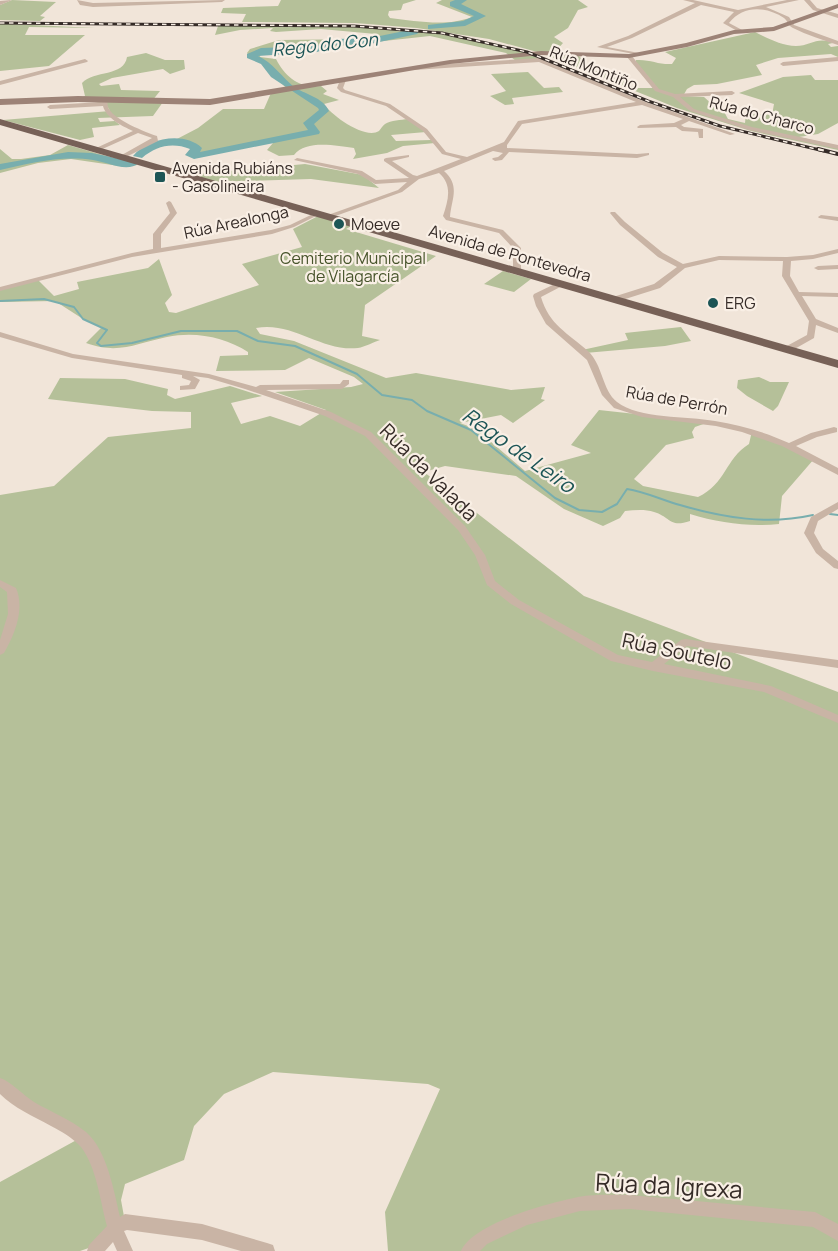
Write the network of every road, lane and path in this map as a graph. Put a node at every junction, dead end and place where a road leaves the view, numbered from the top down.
1 (8, 0) edge
2 (80, 0) edge
3 (222, 0) edge
4 (686, 0) edge
5 (796, 0) edge
6 (807, 0) edge
7 (152, 1) edge
8 (0, 3) edge
9 (700, 3) junction
10 (838, 6) edge
11 (763, 7) junction
12 (737, 11) junction
13 (821, 11) junction
14 (838, 16) edge
15 (789, 24) junction
16 (741, 31) junction
17 (838, 44) edge
18 (640, 55) junction
19 (629, 56) junction
20 (838, 59) edge
21 (85, 61) dead end
22 (783, 64) dead end
23 (414, 68) junction
24 (343, 80) junction
25 (0, 83) edge
26 (732, 93) dead end
27 (675, 96) junction
28 (0, 102) edge
29 (104, 102) junction
30 (644, 103) junction
31 (50, 107) dead end
32 (689, 119) junction
33 (0, 122) edge
34 (677, 124) junction
35 (640, 127) dead end
36 (136, 132) junction
37 (732, 134) dead end
38 (701, 137) dead end
39 (504, 146) junction
40 (838, 147) edge
41 (96, 150) junction
42 (647, 154) dead end
43 (407, 156) dead end
44 (122, 157) junction
45 (468, 159) junction
46 (495, 159) dead end
47 (297, 160) dead end
48 (440, 171) junction
49 (416, 179) junction
50 (169, 203) dead end
51 (613, 213) dead end
52 (324, 215) junction
53 (821, 217) dead end
54 (838, 219) edge
55 (157, 251) junction
56 (838, 251) edge
57 (787, 259) junction
58 (683, 266) junction
59 (838, 267) edge
60 (818, 268) dead end
61 (518, 271) junction
62 (561, 284) junction
63 (0, 289) edge
64 (798, 294) junction
65 (838, 295) edge
66 (616, 299) junction
67 (813, 321) junction
68 (838, 331) edge
69 (0, 334) edge
70 (788, 349) junction
71 (126, 363) junction
72 (838, 364) edge
73 (346, 382) dead end
74 (183, 388) dead end
75 (254, 388) junction
76 (834, 430) dead end
77 (789, 446) junction
78 (838, 472) edge
79 (838, 505) edge
80 (838, 567) edge
81 (0, 583) edge
82 (515, 602) joint
83 (0, 651) edge
84 (838, 664) edge
85 (653, 668) junction
86 (838, 719) edge
87 (0, 1084) edge
88 (115, 1228) junction
89 (838, 1233) edge
90 (96, 1251) edge
91 (125, 1251) edge
92 (267, 1251) edge
93 (469, 1251) edge

1 - 8 street
2 - 7 street
3 - 7 street
4 - 9 street
5 - 11 street
6 - 13 street
9 - 12 street
9 - 18 street
10 - 13 main road
11 - 12 street
11 - 15 street
12 - 16 street
13 - 14 street
13 - 15 main road
15 - 16 main road
15 - 17 street
16 - 18 main road
18 - 19 main road
19 - 23 main road
19 - 27 street, Rúa do Charco
20 - 22 street
21 - 25 street
23 - 24 main road
23 - 30 street, Rúa Montiño
24 - 29 main road
24 - 45 street
26 - 27 street
27 - 40 street, Rúa do Charco
28 - 29 main road
29 - 31 street
29 - 36 street
30 - 32 street, Rúa Montiño
30 - 39 street
32 - 34 street
32 - 37 street, Rúa Montiño
33 - 41 main road, Avenida de Pontevedra
34 - 35 street
34 - 38 street
36 - 41 street
36 - 44 street
39 - 42 street
39 - 45 street
39 - 46 street
41 - 44 main road, Avenida de Pontevedra
43 - 49 street
44 - 52 main road, Avenida de Pontevedra
45 - 48 street
47 - 49 street
48 - 49 street
48 - 61 street
49 - 52 street, Rúa Arealonga
50 - 55 street, Rúa Arealonga
51 - 58 street
52 - 55 street, Rúa Arealonga
52 - 61 main road, Avenida de Pontevedra
53 - 54 street
55 - 63 street, Rúa Arealonga
56 - 57 street
57 - 58 street
57 - 64 street
58 - 66 street
59 - 60 street
61 - 62 main road, Avenida de Pontevedra
62 - 66 main road, Avenida de Pontevedra
62 - 77 street, Rúa de Perrón
64 - 65 street
64 - 67 street
66 - 70 main road, Avenida de Pontevedra
67 - 68 street
67 - 70 street
69 - 71 street, Rúa da Valada
70 - 72 main road, Avenida de Pontevedra
71 - 74 street, Rúa da Valada
71 - 75 street, Rúa da Valada
73 - 75 street, Rúa da Valada
75 - 82 street, Rúa da Valada
76 - 77 street
77 - 78 street, Rúa de Perrón
79 - 80 street
81 - 83 street
82 - 85 street, Rúa Soutelo
84 - 85 street
85 - 86 street, Rúa Soutelo
87 - 88 street
88 - 90 street
88 - 91 street
88 - 92 street
89 - 93 street, Rúa da Igrexa

